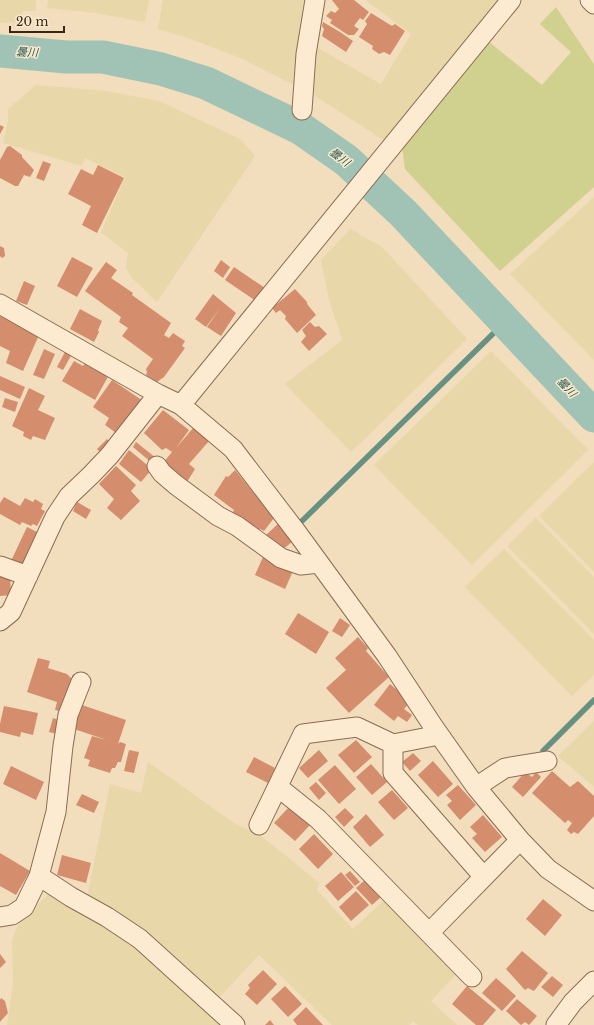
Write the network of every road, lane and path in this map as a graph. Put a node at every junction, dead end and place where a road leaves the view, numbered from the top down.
1 (315, 0) edge
2 (511, 0) edge
3 (590, 0) edge
4 (594, 4) edge
5 (302, 110) dead end
6 (0, 304) edge
7 (158, 394) junction
8 (181, 405) junction
9 (157, 466) dead end
10 (319, 563) junction
11 (0, 566) edge
12 (28, 576) junction
13 (0, 621) edge
14 (81, 682) dead end
15 (439, 735) junction
16 (393, 744) junction
17 (547, 761) dead end
18 (476, 787) junction
19 (278, 788) junction
20 (259, 825) dead end
21 (520, 840) junction
22 (39, 876) junction
23 (484, 876) junction
24 (594, 902) edge
25 (0, 917) edge
26 (429, 933) junction
27 (472, 977) dead end
28 (594, 981) edge
29 (235, 1025) edge
30 (556, 1025) edge

1 - 5 street
2 - 8 street
3 - 4 street
6 - 7 street
7 - 8 street
7 - 12 street
8 - 10 street
9 - 10 street
10 - 15 street
11 - 12 street
12 - 13 street
14 - 22 street
15 - 16 street
15 - 18 street
16 - 19 street
16 - 23 street
17 - 18 street
18 - 21 street
19 - 20 street
19 - 26 street
21 - 23 street
21 - 24 street
22 - 25 street
22 - 29 street
23 - 26 street
26 - 27 street
28 - 30 street

